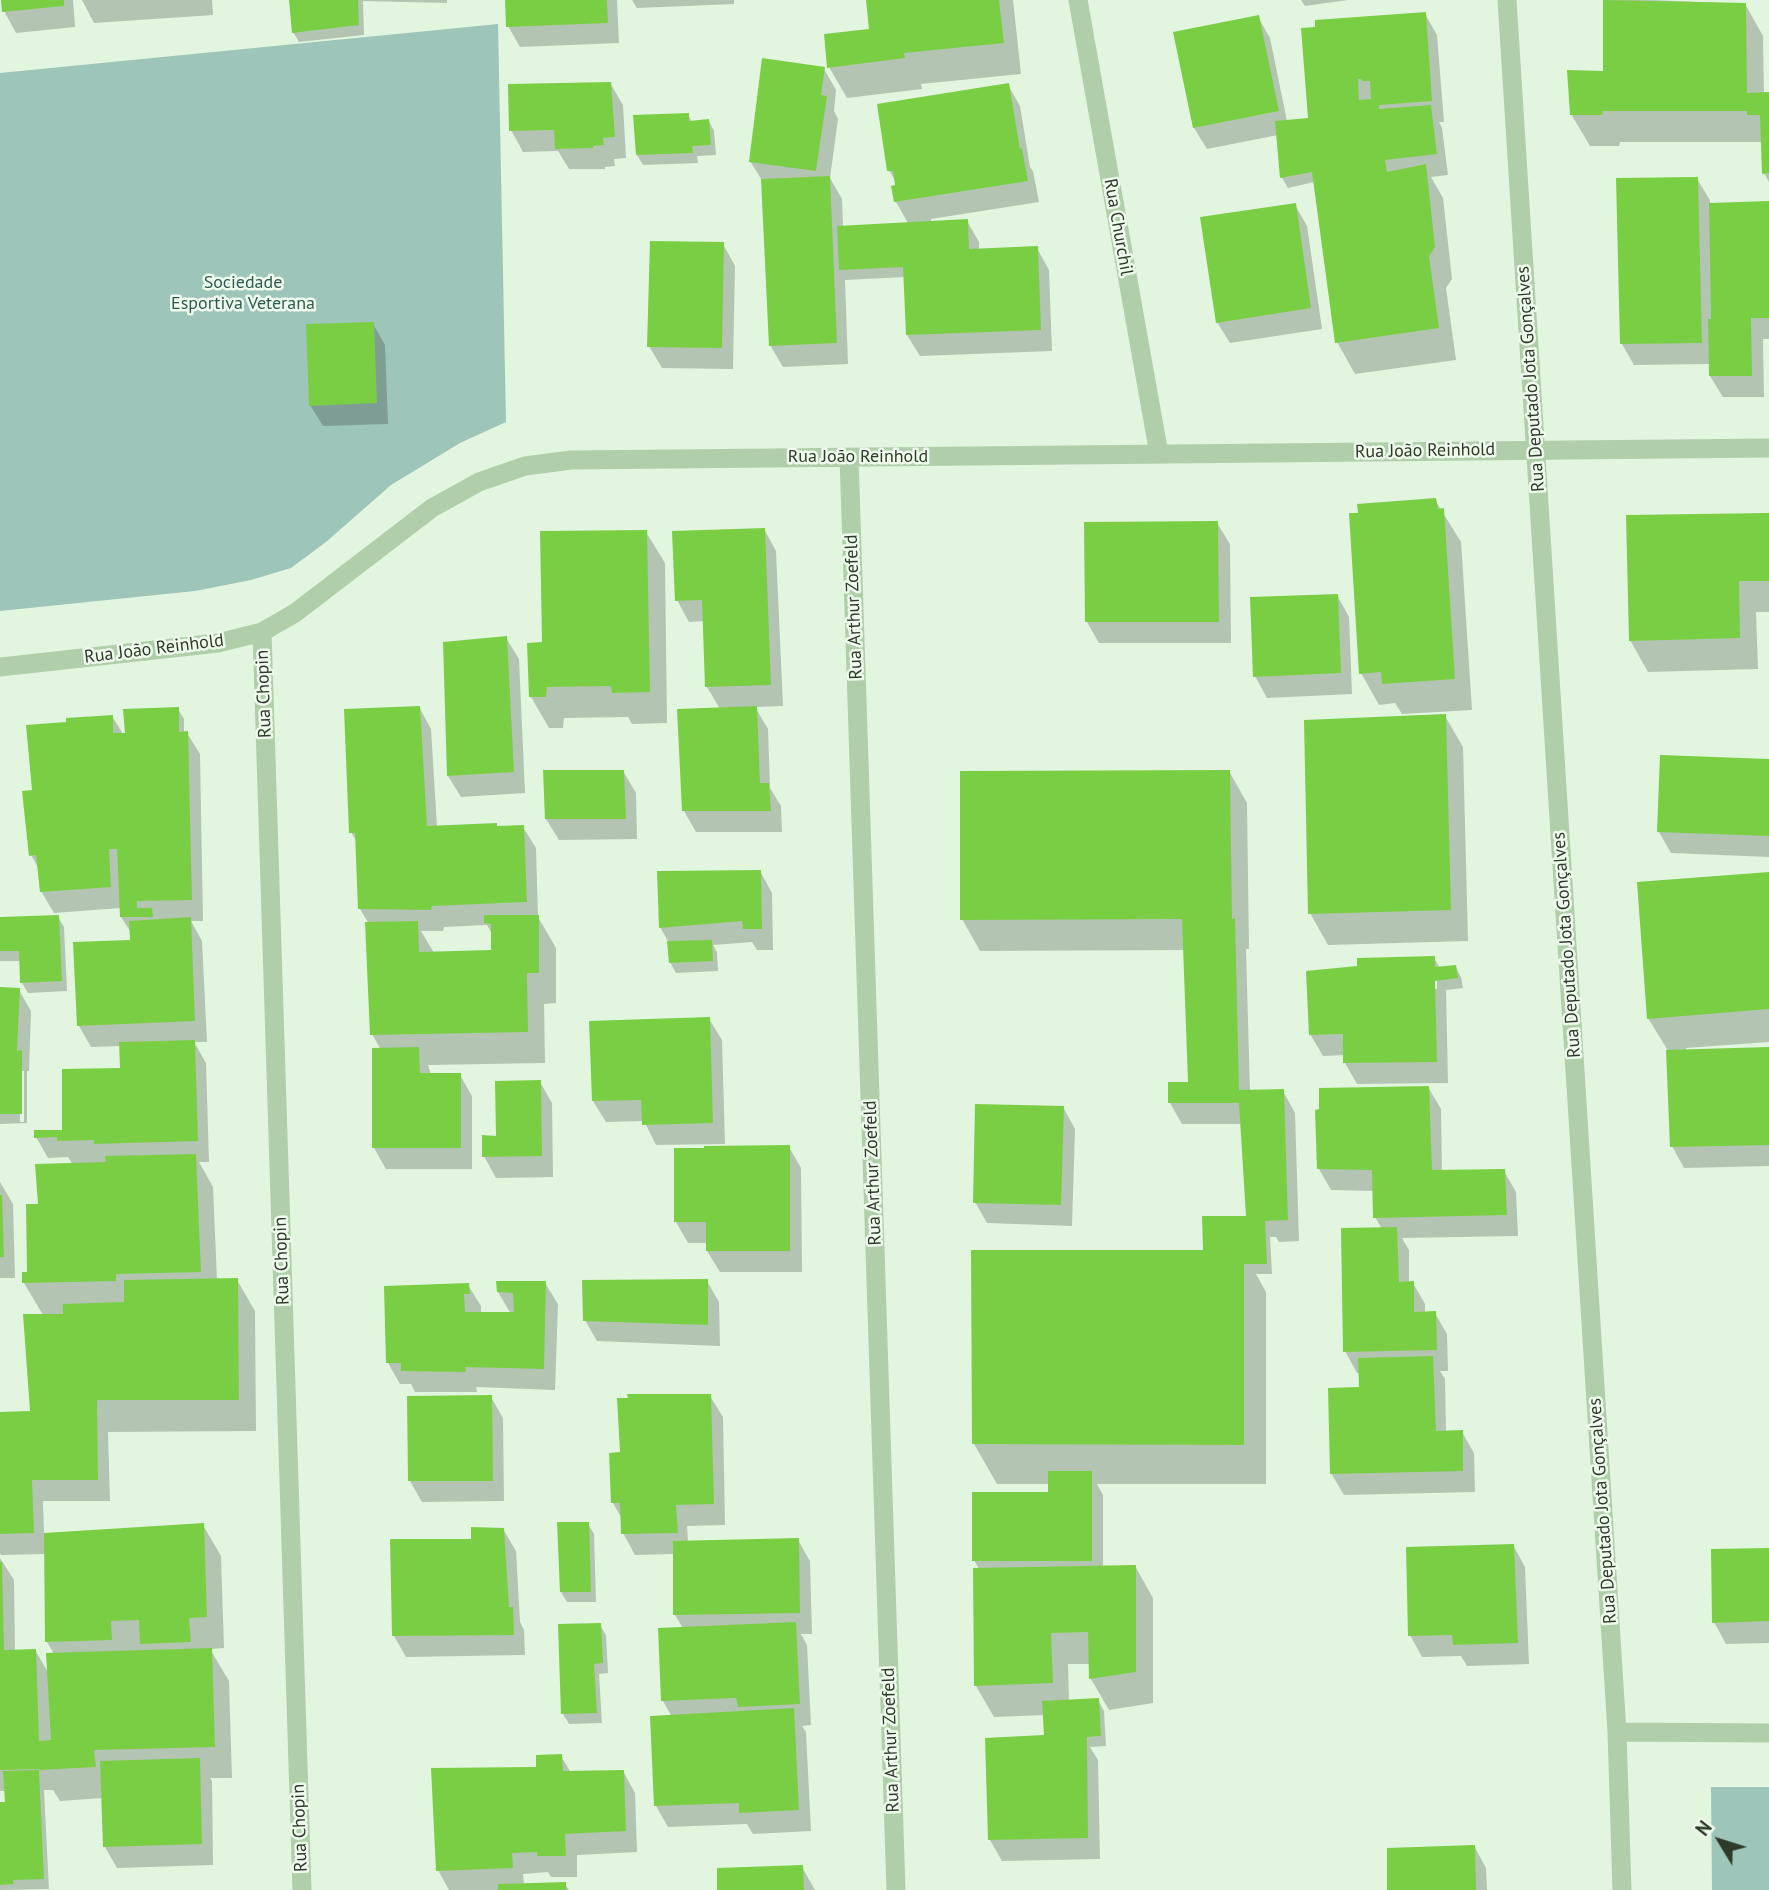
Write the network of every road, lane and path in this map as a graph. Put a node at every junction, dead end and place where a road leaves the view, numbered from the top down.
1 (1078, 0) edge
2 (1507, 0) edge
3 (1769, 448) edge
4 (1536, 450) junction
5 (1159, 454) junction
6 (849, 457) junction
7 (262, 632) junction
8 (0, 667) edge
9 (1617, 1732) junction
10 (1769, 1733) edge
11 (302, 1890) edge
12 (896, 1890) edge
13 (1622, 1890) edge

1 - 5 street, Rua Churchil
2 - 4 street, Rua Deputado Jota Gonçalves
3 - 4 street, Rua João Reinhold
4 - 5 street, Rua João Reinhold
4 - 9 street, Rua Deputado Jota Gonçalves
5 - 6 street, Rua João Reinhold
6 - 7 street, Rua João Reinhold
6 - 12 street, Rua Arthur Zoefeld
7 - 8 street, Rua João Reinhold
7 - 11 street, Rua Chopin
9 - 10 street
9 - 13 street, Rua Deputado Jota Gonçalves

